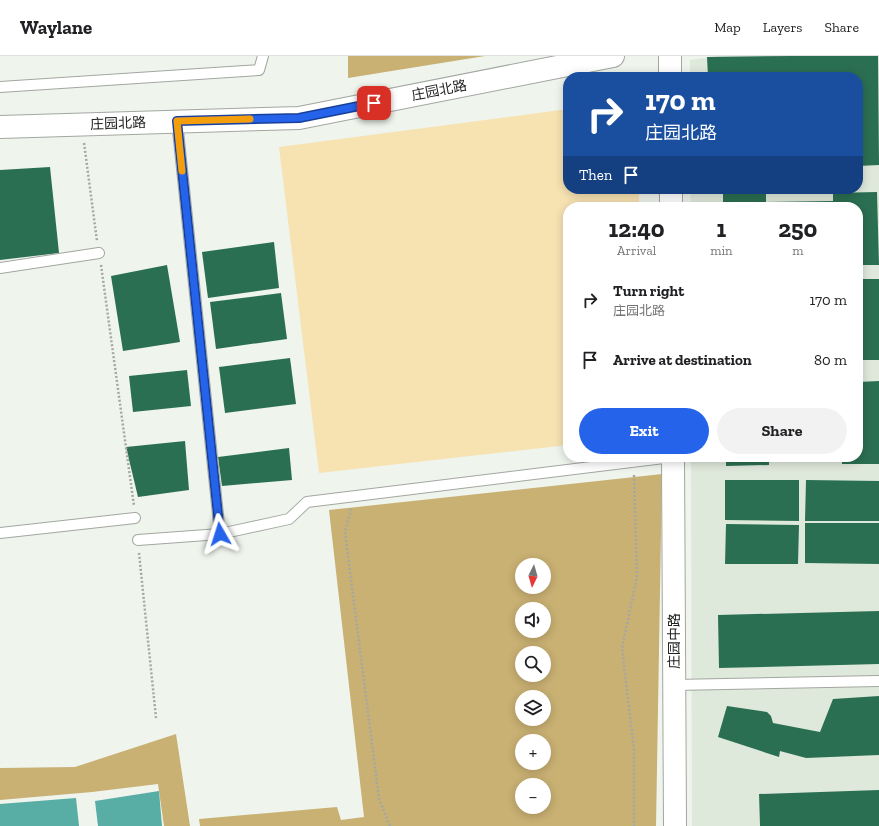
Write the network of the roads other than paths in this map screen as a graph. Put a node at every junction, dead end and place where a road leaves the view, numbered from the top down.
1 (263, 56) edge
2 (613, 56) edge
3 (670, 56) edge
4 (670, 72) edge
5 (0, 87) edge
6 (177, 121) junction
7 (0, 127) edge
8 (99, 253) road end
9 (0, 268) edge
10 (633, 462) edge
11 (672, 462) edge
12 (136, 518) road end
13 (0, 533) edge
14 (220, 534) junction
15 (138, 540) road end
16 (879, 680) edge
17 (674, 685) junction
18 (675, 826) edge

1 - 5 lane
2 - 6 street, 庄园北路
3 - 4 street
6 - 7 street, 庄园北路
6 - 14 lane
8 - 9 lane
10 - 14 lane
11 - 17 street, 庄园中路
12 - 13 lane
14 - 15 lane
16 - 17 lane
17 - 18 street, 庄园中路

